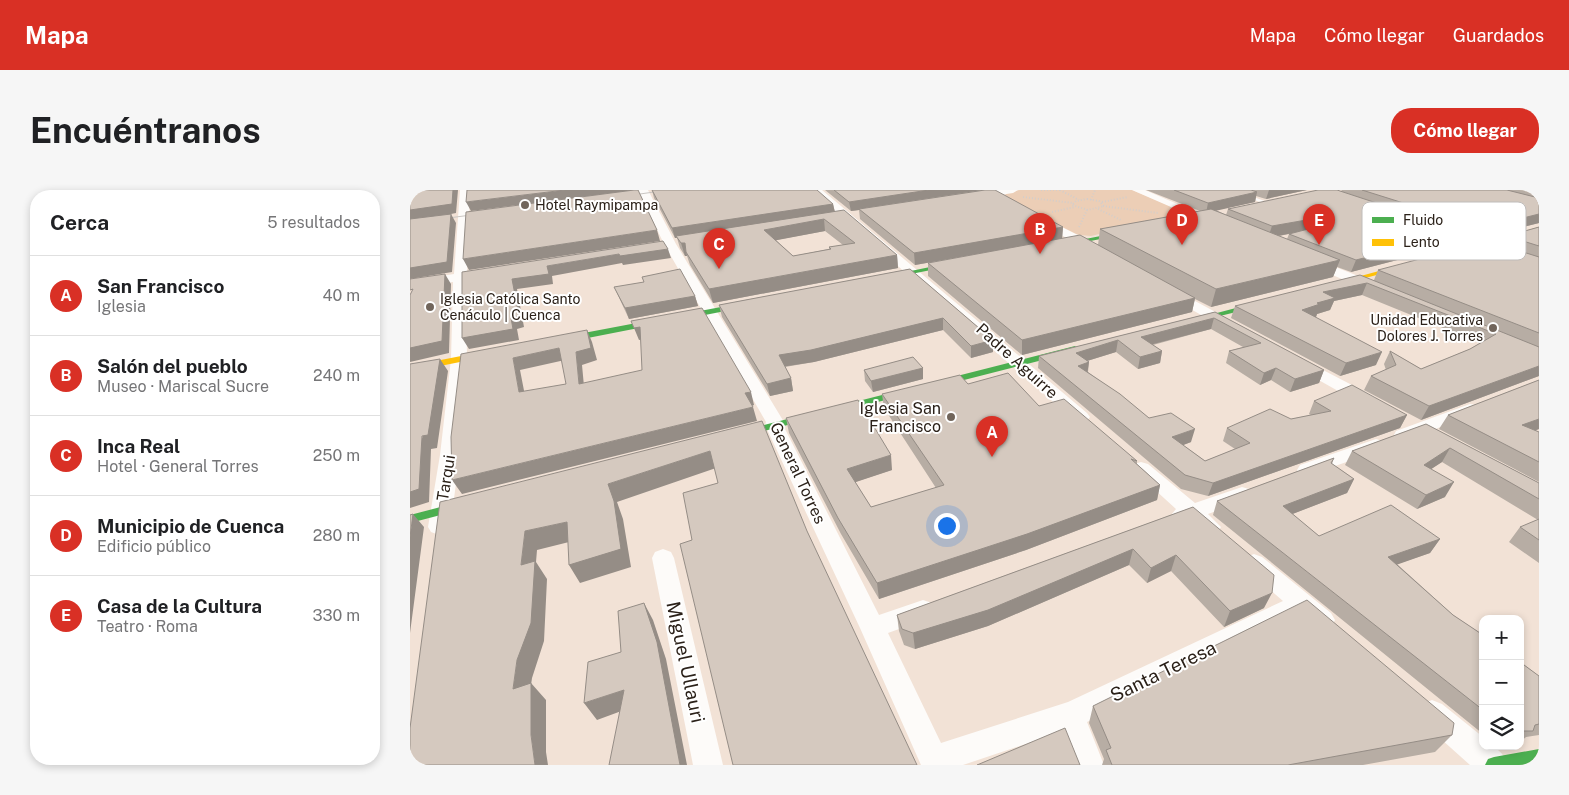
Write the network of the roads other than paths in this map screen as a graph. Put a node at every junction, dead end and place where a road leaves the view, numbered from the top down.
1 (465, 190) edge
2 (816, 190) edge
3 (1230, 190) edge
4 (991, 192) edge
5 (644, 193) edge
6 (1136, 193) edge
7 (1014, 196) edge
8 (965, 198) edge
9 (1274, 203) joint
10 (1253, 208) edge
11 (1029, 213) edge
12 (868, 214) edge
13 (848, 217) junction
14 (1204, 219) junction
15 (830, 220) edge
16 (1223, 220) edge
17 (1188, 222) edge
18 (1539, 228) edge
19 (1145, 230) edge
20 (1526, 232) edge
21 (1078, 238) junction
22 (1039, 249) edge
23 (1110, 257) edge
24 (1300, 257) edge
25 (1426, 260) edge
26 (1524, 260) edge
27 (972, 261) edge
28 (1539, 265) edge
29 (506, 269) edge
30 (914, 272) junction
31 (460, 277) junction
32 (1355, 279) junction
33 (863, 282) edge
34 (410, 285) edge
35 (1161, 286) edge
36 (1317, 289) edge
37 (1380, 290) edge
38 (1278, 299) edge
39 (767, 301) edge
40 (710, 312) junction
41 (1212, 316) junction
42 (1175, 324) edge
43 (1247, 334) edge
44 (536, 345) edge
45 (1084, 347) edge
46 (507, 350) edge
47 (1281, 353) edge
48 (459, 359) junction
49 (1017, 363) junction
50 (410, 369) edge
51 (1493, 400) edge
52 (1386, 410) edge
53 (774, 426) junction
54 (1093, 428) edge
55 (717, 440) edge
56 (1124, 454) edge
57 (1286, 478) edge
58 (1258, 488) edge
59 (488, 498) edge
60 (441, 510) junction
61 (1192, 512) junction
62 (410, 519) edge
63 (1164, 522) edge
64 (436, 552) edge
65 (663, 558) dead end
66 (1302, 603) junction
67 (938, 604) edge
68 (873, 628) junction
69 (1341, 636) edge
70 (1417, 700) edge
71 (1074, 714) junction
72 (1539, 757) edge
73 (935, 762) edge
74 (708, 765) edge
75 (1089, 765) edge
76 (1493, 765) edge

1 - 31 street, Tarqui
2 - 13 street, Padre Aguirre
3 - 9 lane
4 - 7 street
4 - 8 street
5 - 40 street, General Torres
6 - 14 street
9 - 10 street
11 - 21 street
12 - 13 street
13 - 15 street
13 - 30 street, Padre Aguirre
14 - 16 street
14 - 17 street
18 - 20 street
19 - 21 street
21 - 22 street
21 - 23 street
24 - 32 street
25 - 32 street
26 - 28 street
27 - 30 street
29 - 31 street
30 - 33 street
30 - 49 street, Padre Aguirre
31 - 34 street
31 - 48 street, Tarqui
32 - 36 street
32 - 37 street
35 - 41 street
38 - 41 street
39 - 40 street
40 - 44 street
40 - 53 street, General Torres
41 - 42 street
41 - 43 street
45 - 49 street
46 - 48 street
47 - 52 street
48 - 50 street
48 - 60 street, Tarqui
49 - 53 street
49 - 54 street, Padre Aguirre
51 - 57 street
53 - 55 street
53 - 68 street, General Torres
56 - 61 street
58 - 61 street
59 - 60 street
60 - 62 street
60 - 64 street, Tarqui
61 - 63 street
61 - 66 street
65 - 74 street, Miguel Ullauri
66 - 69 street
66 - 71 street, Santa Teresa
67 - 68 street
68 - 73 street, General Torres
70 - 76 street
71 - 73 street, Santa Teresa
71 - 75 street
72 - 76 street

